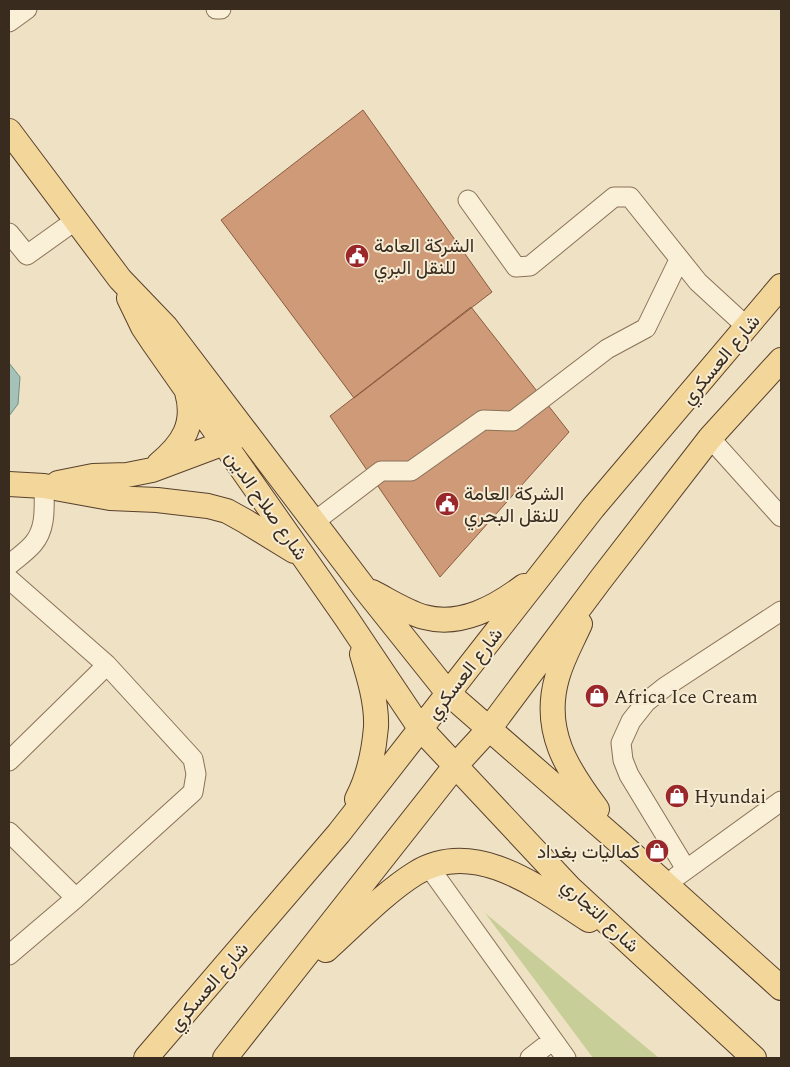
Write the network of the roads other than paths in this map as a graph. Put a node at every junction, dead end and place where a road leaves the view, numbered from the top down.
1 (27, 9) edge
2 (216, 9) edge
3 (221, 9) edge
4 (9, 22) edge
5 (9, 131) edge
6 (468, 200) dead end
7 (76, 220) junction
8 (9, 233) edge
9 (679, 260) junction
10 (120, 279) junction
11 (781, 286) edge
12 (747, 327) junction
13 (781, 360) edge
14 (186, 390) junction
15 (245, 432) junction
16 (710, 438) junction
17 (224, 444) junction
18 (152, 470) junction
19 (9, 484) edge
20 (44, 486) junction
21 (594, 508) junction
22 (781, 517) edge
23 (314, 522) junction
24 (304, 558) junction
25 (9, 565) edge
26 (9, 579) edge
27 (601, 580) junction
28 (365, 589) junction
29 (781, 611) edge
30 (345, 616) junction
31 (107, 666) junction
32 (448, 693) junction
33 (420, 728) junction
34 (489, 729) junction
35 (9, 761) edge
36 (456, 765) junction
37 (781, 801) edge
38 (9, 832) edge
39 (339, 833) junction
40 (624, 847) junction
41 (429, 867) junction
42 (686, 869) junction
43 (666, 885) junction
44 (76, 898) junction
45 (9, 955) edge
46 (645, 957) junction
47 (781, 988) edge
48 (281, 989) junction
49 (553, 1040) junction
50 (146, 1058) edge
51 (225, 1058) edge
52 (530, 1058) edge
53 (566, 1058) edge
54 (754, 1058) edge

1 - 4 street
2 - 3 street
5 - 7 main road, شارع صلاح الدين
6 - 9 street
7 - 8 street
7 - 10 main road, شارع صلاح الدين
9 - 12 street
9 - 23 street
10 - 14 main road, شارع صلاح الدين
10 - 15 main road, شارع صلاح الدين
11 - 12 main road, شارع العسكري
12 - 21 main road, شارع العسكري
13 - 16 main road
14 - 17 main road, شارع صلاح الدين
14 - 18 main road
15 - 17 main road
15 - 23 main road, شارع صلاح الدين
16 - 22 street
16 - 27 main road
17 - 18 main road
17 - 24 main road, شارع صلاح الدين
18 - 20 main road
19 - 20 main road
20 - 24 main road
20 - 25 street
21 - 28 main road
21 - 32 main road, شارع العسكري
23 - 28 main road, شارع صلاح الدين
24 - 30 main road, شارع صلاح الدين
26 - 31 street
27 - 34 main road
27 - 40 main road
28 - 32 main road, شارع صلاح الدين
29 - 42 street
30 - 33 main road, شارع صلاح الدين
30 - 39 main road
31 - 35 street
31 - 44 street
32 - 33 main road, شارع العسكري
32 - 34 main road, شارع صلاح الدين
33 - 36 main road, شارع التجاري
33 - 39 main road, شارع العسكري
34 - 36 main road
34 - 40 main road
36 - 46 main road, شارع التجاري
36 - 48 main road
37 - 42 street
38 - 44 street
39 - 50 main road, شارع العسكري
40 - 43 main road
41 - 46 main road
41 - 48 main road
41 - 49 street
42 - 43 street
43 - 47 main road
44 - 45 street
46 - 54 main road, شارع التجاري
48 - 51 main road
49 - 52 street
49 - 53 street

